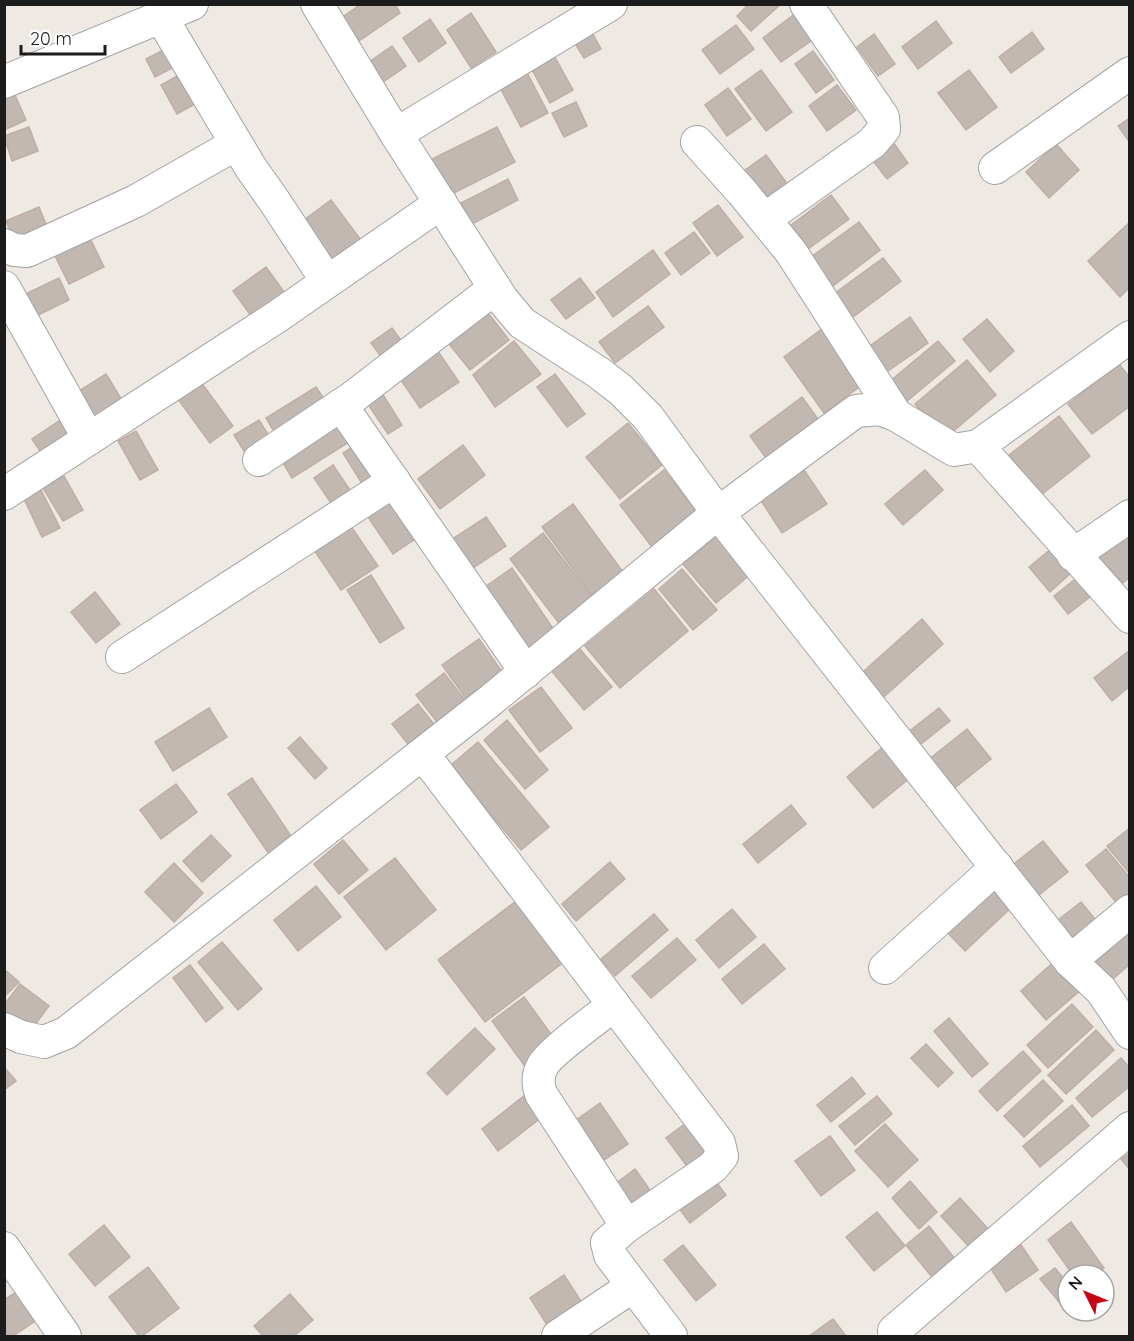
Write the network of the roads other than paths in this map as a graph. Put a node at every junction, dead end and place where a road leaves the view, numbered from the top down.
1 (192, 4) edge
2 (317, 4) edge
3 (611, 4) edge
4 (806, 4) edge
5 (161, 17) junction
6 (1130, 73) edge
7 (4, 82) edge
8 (396, 134) junction
9 (697, 142) dead end
10 (236, 144) junction
11 (995, 168) dead end
12 (441, 203) junction
13 (765, 219) junction
14 (4, 245) edge
15 (327, 281) junction
16 (4, 287) edge
17 (495, 288) junction
18 (1130, 337) edge
19 (341, 405) junction
20 (896, 415) junction
21 (89, 439) junction
22 (978, 446) junction
23 (259, 460) dead end
24 (394, 481) junction
25 (4, 494) edge
26 (718, 513) junction
27 (1130, 516) edge
28 (1073, 555) junction
29 (1130, 617) edge
30 (122, 657) dead end
31 (526, 672) junction
32 (423, 754) junction
33 (997, 867) junction
34 (1130, 911) edge
35 (1070, 961) junction
36 (885, 968) dead end
37 (614, 1005) junction
38 (4, 1029) edge
39 (1130, 1033) edge
40 (1130, 1128) edge
41 (627, 1226) junction
42 (4, 1248) edge
43 (633, 1286) junction
44 (894, 1331) dead end
45 (65, 1336) edge
46 (558, 1336) edge
47 (671, 1336) edge

1 - 5 street
2 - 8 street
3 - 8 street
4 - 13 street
5 - 7 street
5 - 10 street
6 - 11 street
8 - 12 street
9 - 13 street
10 - 14 street
10 - 15 street
12 - 15 street
12 - 17 street
13 - 20 street
15 - 21 street
16 - 21 street
17 - 19 street
17 - 26 street
18 - 22 street
19 - 23 street
19 - 24 street
20 - 22 street
20 - 26 street
21 - 25 street
22 - 28 street
24 - 30 street
24 - 31 street
26 - 31 street
26 - 33 street
27 - 28 street
28 - 29 street
31 - 32 street
32 - 37 street
32 - 38 street
33 - 35 street
33 - 36 street
34 - 35 street
35 - 39 street
37 - 41 street
37 - 41 street
40 - 44 street
41 - 43 street
42 - 45 street
43 - 46 street
43 - 47 street

